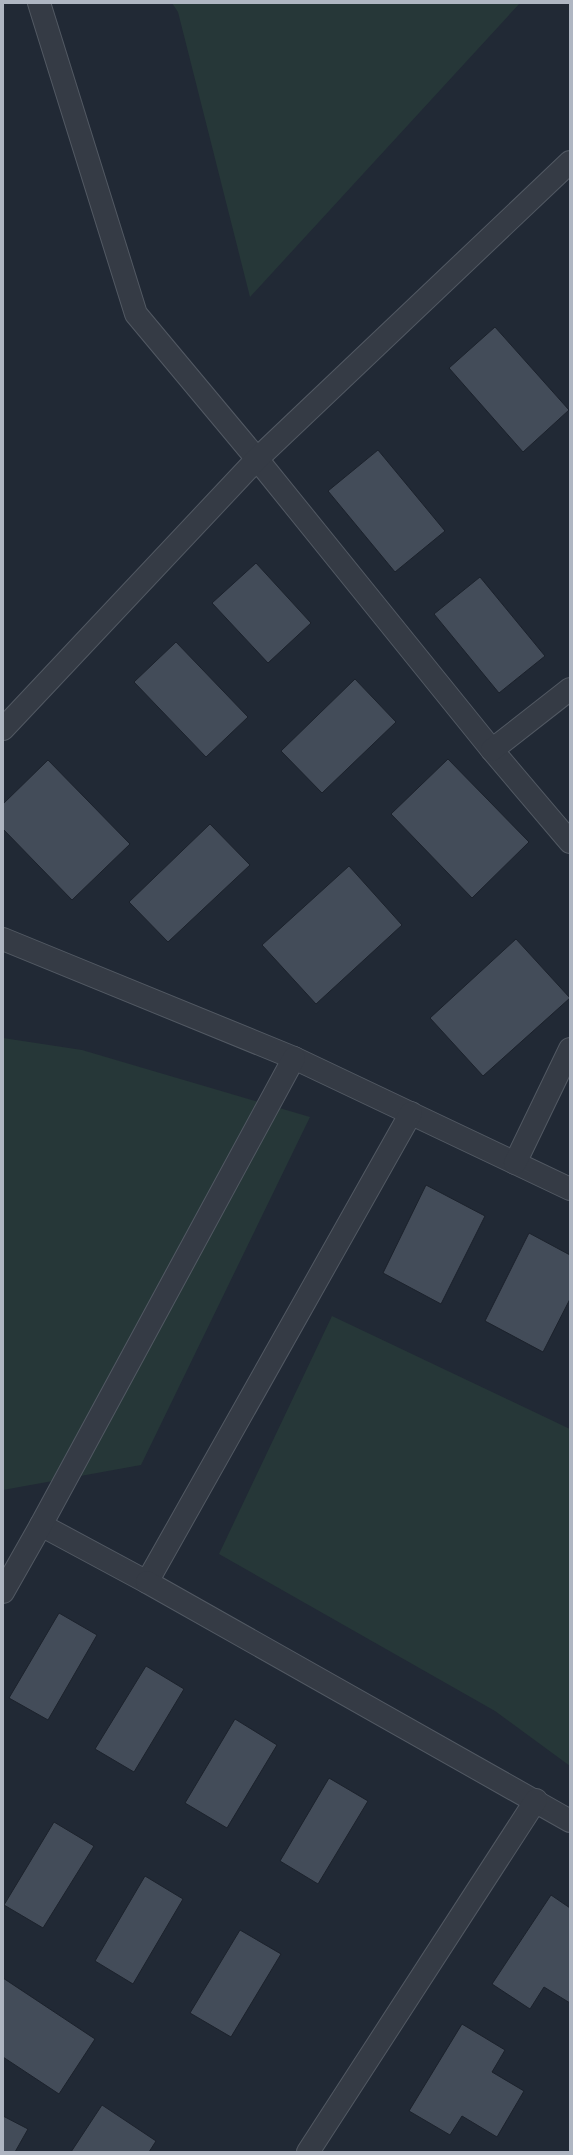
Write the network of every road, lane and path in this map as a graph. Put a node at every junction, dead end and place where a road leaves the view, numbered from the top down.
1 (39, 3) edge
2 (570, 162) edge
3 (257, 459) junction
4 (570, 689) edge
5 (3, 729) edge
6 (492, 750) junction
7 (570, 842) edge
8 (3, 939) edge
9 (570, 1049) edge
10 (294, 1058) junction
11 (411, 1113) junction
12 (514, 1163) junction
13 (570, 1189) edge
14 (41, 1525) junction
15 (147, 1582) junction
16 (3, 1592) edge
17 (536, 1800) junction
18 (570, 1821) edge
19 (308, 2152) edge

1 - 3 street
2 - 3 street
3 - 5 street
3 - 6 street
4 - 6 street
6 - 7 street
8 - 10 street
9 - 12 street
10 - 11 street
10 - 14 street
11 - 12 street
11 - 15 street
12 - 13 street
14 - 15 street
14 - 16 street
15 - 17 street
17 - 18 street
17 - 19 street

